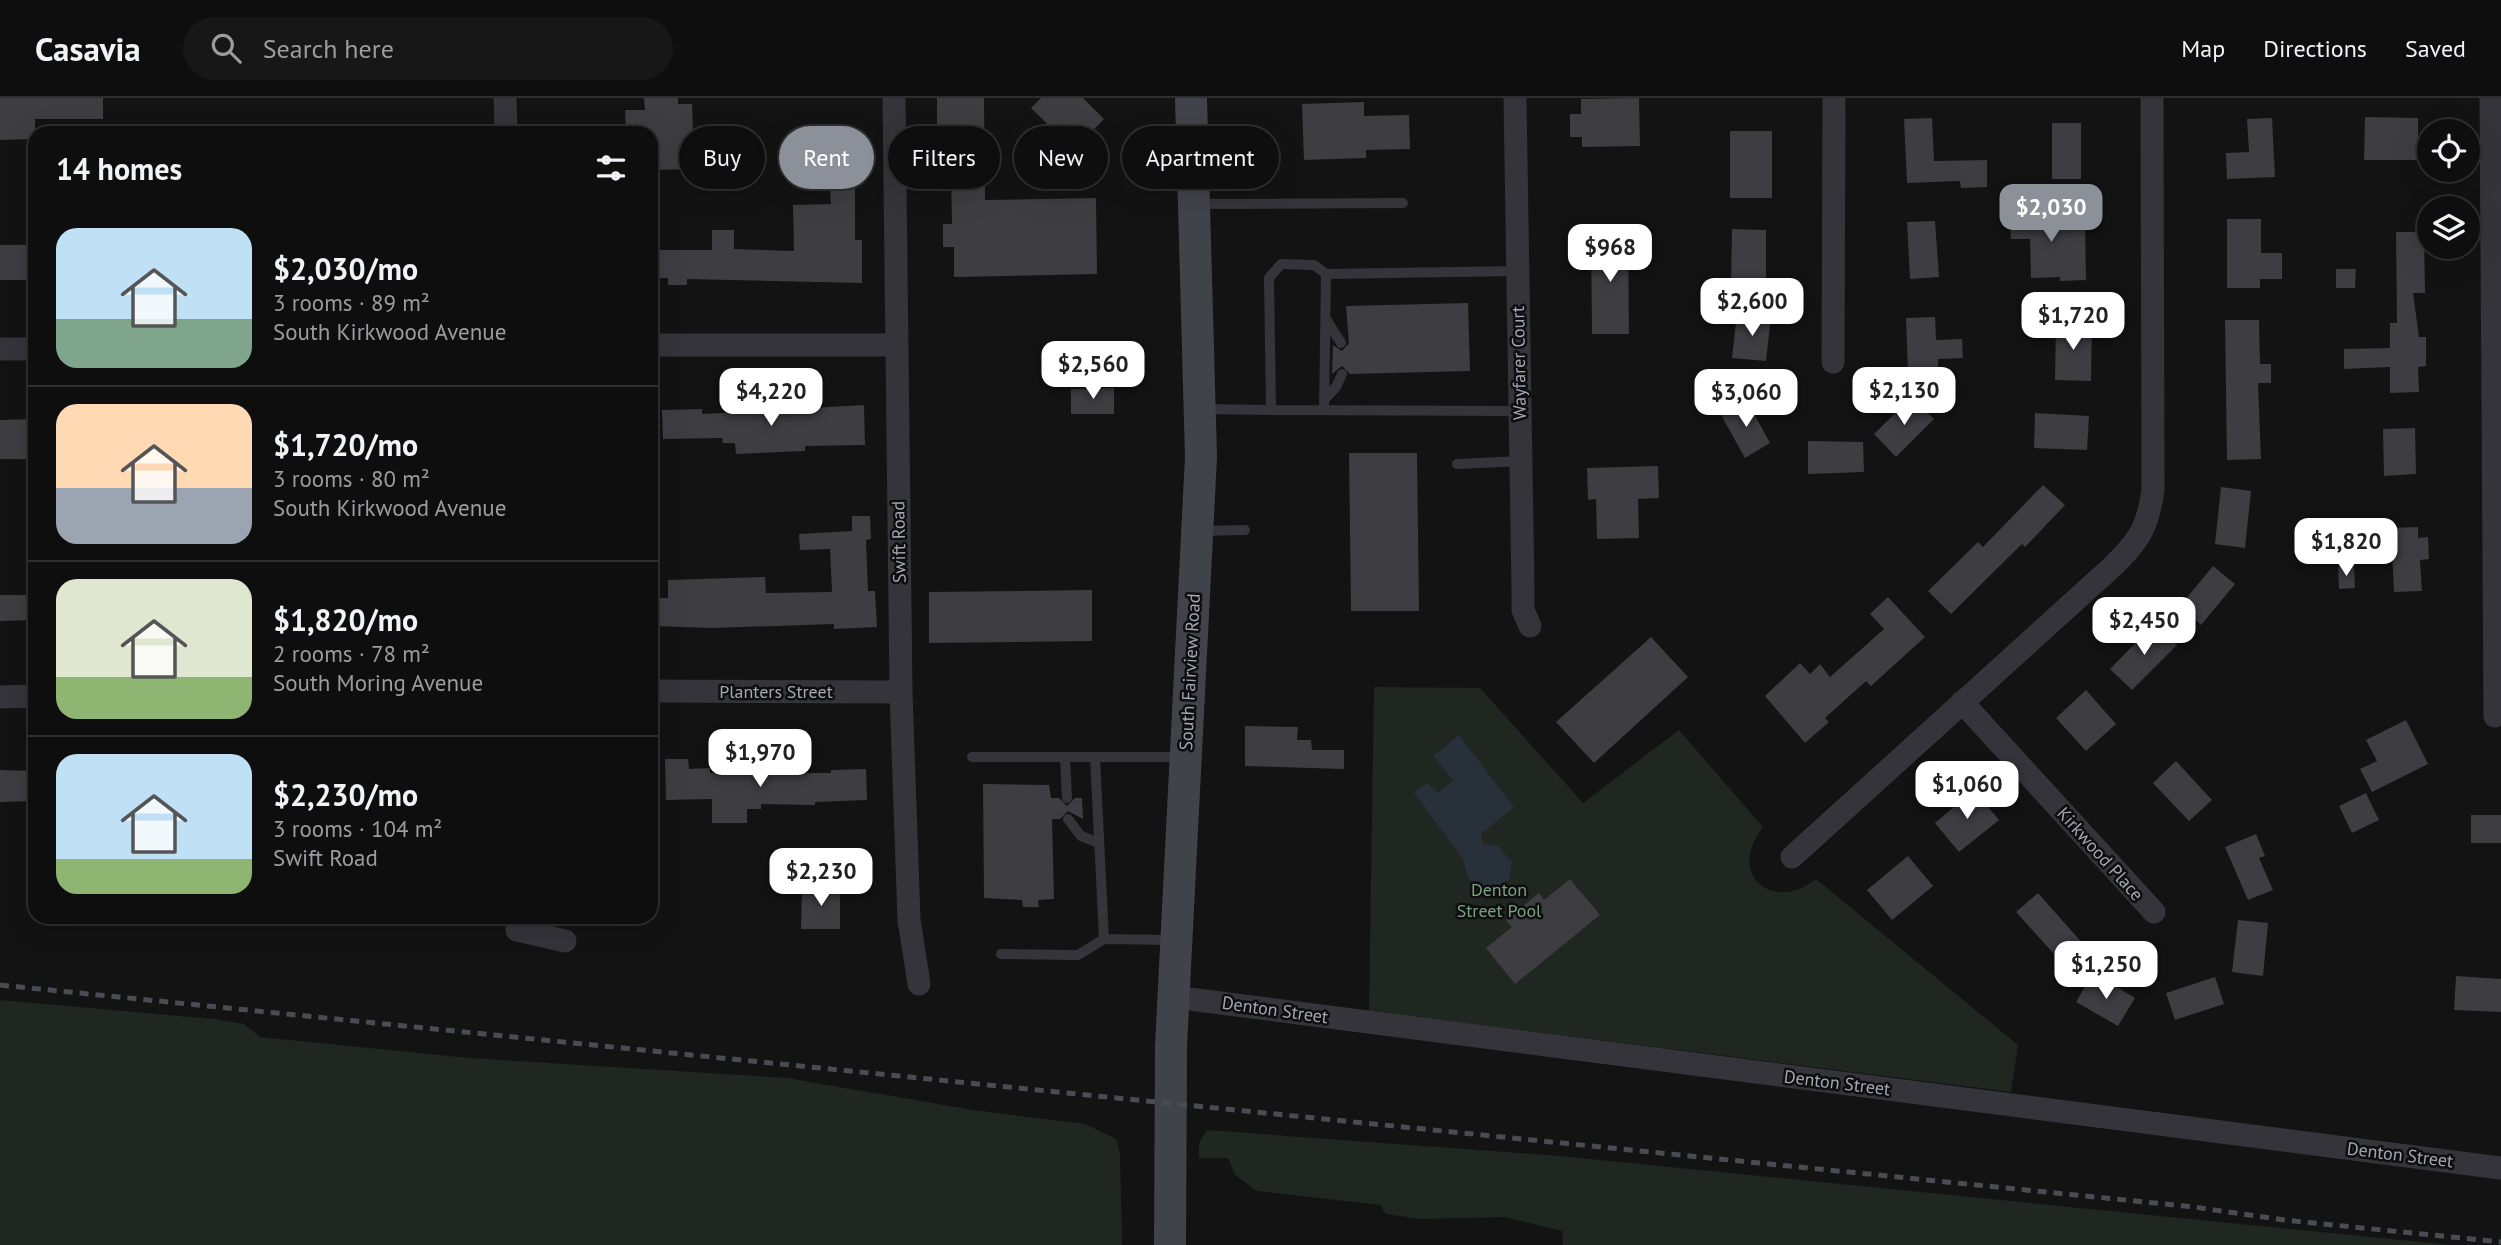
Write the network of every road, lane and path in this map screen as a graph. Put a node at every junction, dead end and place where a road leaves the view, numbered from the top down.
1 (505, 98) edge
2 (894, 98) edge
3 (1191, 98) edge
4 (1515, 98) edge
5 (1834, 98) edge
6 (2152, 98) edge
7 (2491, 98) edge
8 (506, 126) edge
9 (1403, 203) dead end
10 (1194, 204) junction
11 (1518, 271) junction
12 (1326, 274) junction
13 (1326, 319) junction
14 (1341, 342) dead end
15 (658, 345) edge
16 (897, 345) junction
17 (0, 349) edge
18 (28, 349) edge
19 (1833, 362) dead end
20 (1342, 374) dead end
21 (1324, 405) junction
22 (1200, 409) junction
23 (1271, 410) junction
24 (1520, 411) junction
25 (1521, 461) junction
26 (1457, 464) dead end
27 (1245, 530) dead end
28 (1199, 531) junction
29 (1530, 626) dead end
30 (658, 691) edge
31 (901, 692) junction
32 (28, 696) edge
33 (0, 697) edge
34 (1962, 702) junction
35 (2496, 716) dead end
36 (972, 757) dead end
37 (1065, 757) junction
38 (1095, 757) junction
39 (1185, 757) junction
40 (1067, 798) dead end
41 (1068, 819) dead end
42 (1099, 843) junction
43 (1792, 857) dead end
44 (2154, 912) dead end
45 (517, 924) edge
46 (1104, 939) junction
47 (1176, 940) junction
48 (565, 941) dead end
49 (1001, 954) dead end
50 (919, 984) dead end
51 (1174, 997) junction
52 (2501, 1168) edge
53 (1170, 1245) edge

1 - 8 street
2 - 16 street, Swift Road
3 - 10 main road, South Fairview Road
4 - 11 street, Wayfarer Court
5 - 19 street
6 - 34 street
7 - 35 street
9 - 10 lane
10 - 22 main road, South Fairview Road
11 - 12 lane
11 - 24 street, Wayfarer Court
12 - 13 lane
12 - 23 lane
13 - 14 lane
13 - 21 lane
15 - 16 street
16 - 31 street, Swift Road
17 - 18 street
20 - 21 lane
21 - 23 lane
21 - 24 lane
22 - 23 lane
22 - 28 main road, South Fairview Road
24 - 25 street, Wayfarer Court
25 - 26 lane
25 - 29 street, Wayfarer Court
27 - 28 lane
28 - 39 main road, South Fairview Road
30 - 31 street, Planters Street
31 - 50 street, Swift Road
32 - 33 street
34 - 43 street
34 - 44 street, Kirkwood Place
36 - 37 lane
37 - 38 lane
37 - 40 lane
38 - 39 lane
38 - 42 lane
39 - 47 main road, South Fairview Road
41 - 42 lane
42 - 46 lane
45 - 48 street
46 - 47 lane
46 - 49 lane
47 - 51 main road, South Fairview Road
51 - 52 street, Denton Street
51 - 53 main road, South Fairview Road

